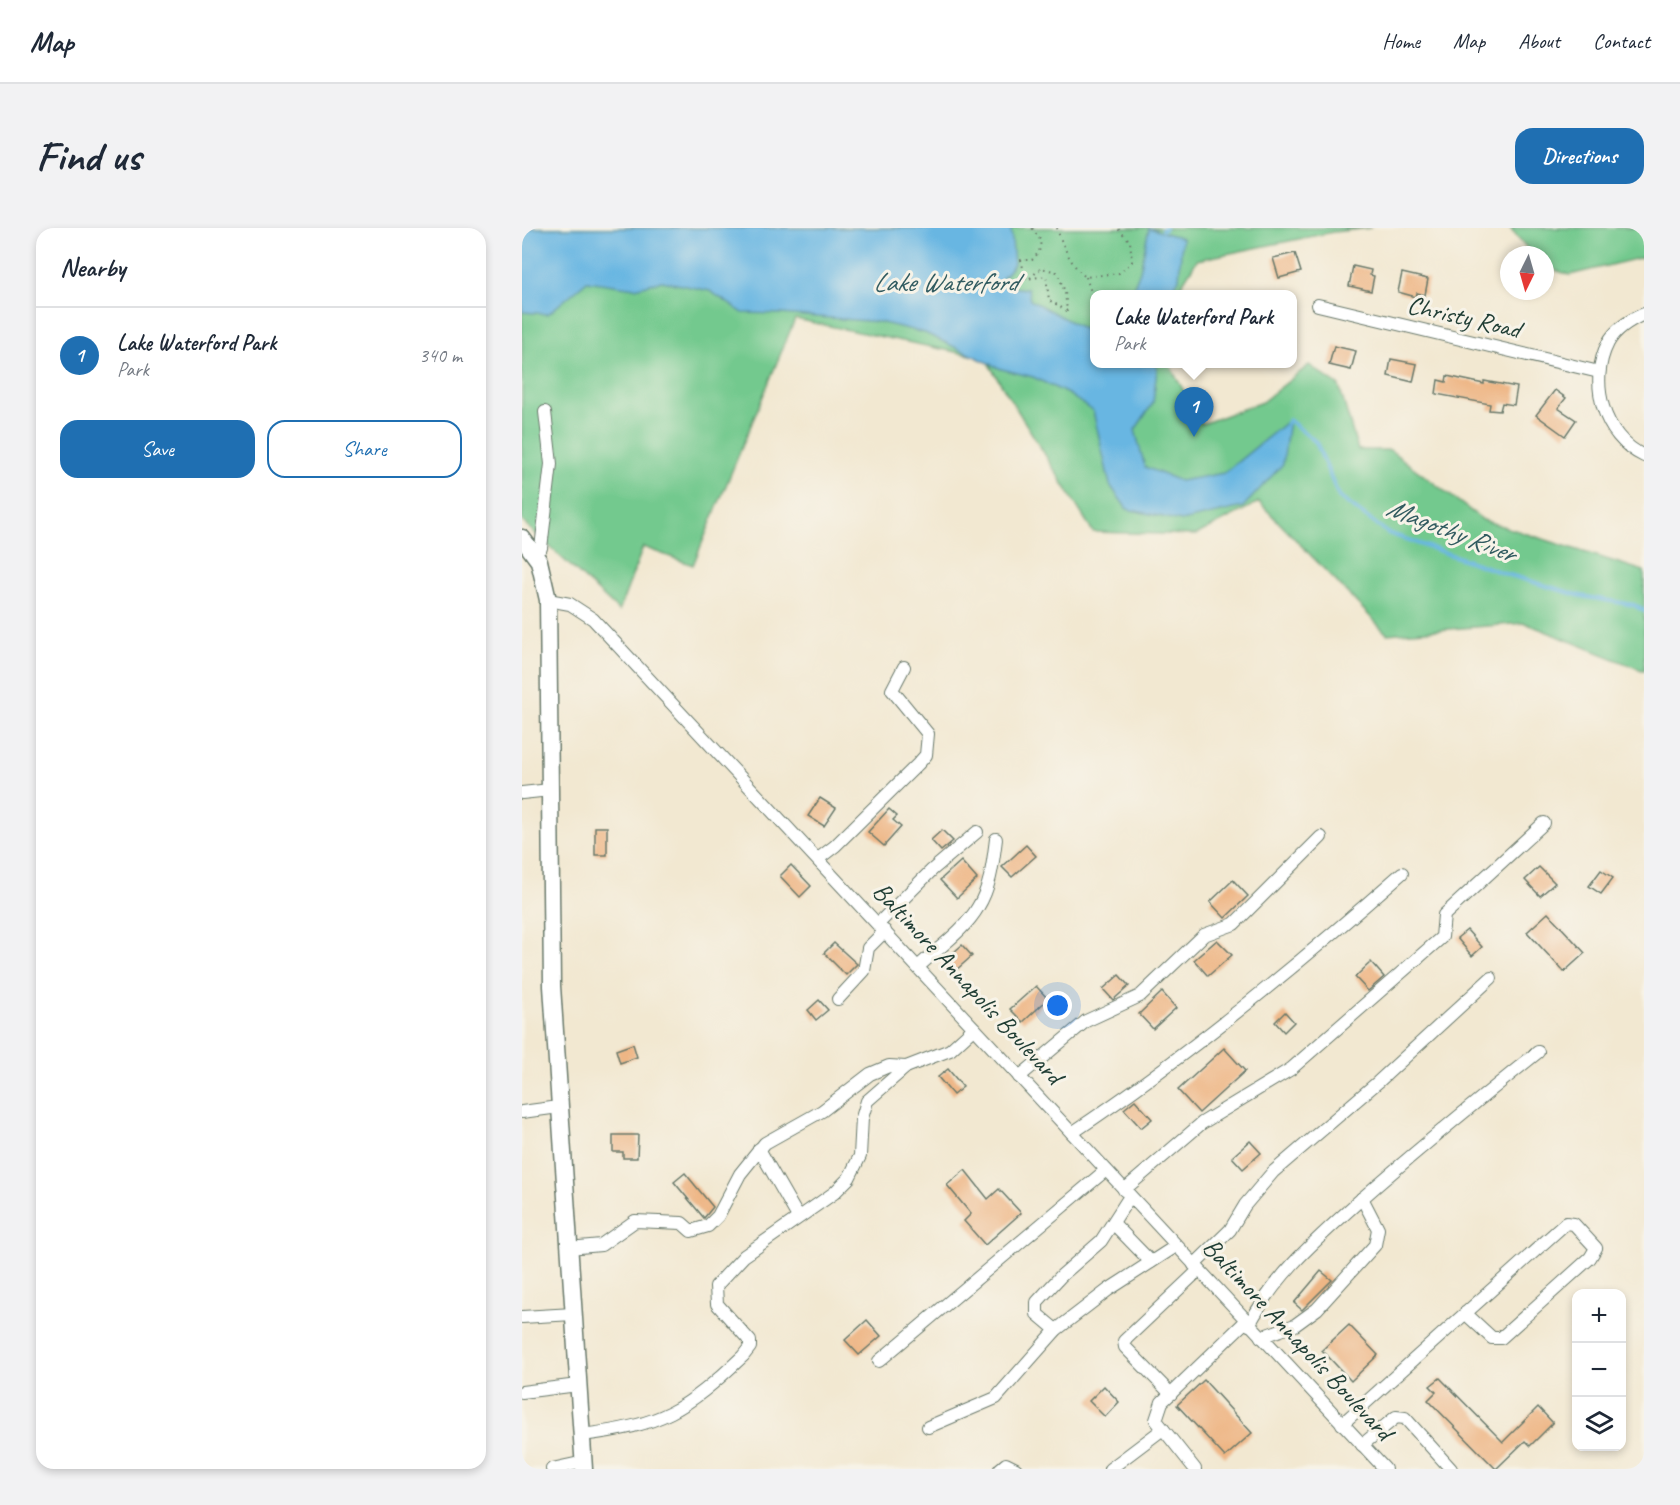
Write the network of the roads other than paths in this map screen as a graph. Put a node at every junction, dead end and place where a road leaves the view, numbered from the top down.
1 (1317, 306) dead end
2 (1644, 314) edge
3 (1599, 372) junction
4 (545, 412) dead end
5 (1644, 456) edge
6 (522, 538) edge
7 (533, 552) junction
8 (548, 600) junction
9 (904, 667) dead end
10 (550, 790) junction
11 (522, 793) edge
12 (1544, 823) dead end
13 (977, 832) dead end
14 (1321, 837) dead end
15 (996, 839) dead end
16 (818, 859) junction
17 (1402, 873) dead end
18 (881, 927) junction
19 (918, 967) junction
20 (1491, 978) dead end
21 (838, 999) dead end
22 (974, 1028) junction
23 (1538, 1052) dead end
24 (906, 1067) junction
25 (1019, 1077) junction
26 (559, 1107) junction
27 (522, 1112) edge
28 (1072, 1133) junction
29 (759, 1149) junction
30 (1106, 1170) junction
31 (1127, 1193) junction
32 (1362, 1198) junction
33 (798, 1217) junction
34 (1113, 1223) junction
35 (1176, 1246) junction
36 (569, 1248) junction
37 (1151, 1262) junction
38 (1196, 1268) junction
39 (1465, 1313) junction
40 (573, 1314) junction
41 (522, 1317) edge
42 (1248, 1323) junction
43 (1056, 1330) junction
44 (1261, 1337) junction
45 (879, 1361) dead end
46 (578, 1385) junction
47 (522, 1392) edge
48 (1171, 1394) junction
49 (1342, 1424) junction
50 (928, 1427) dead end
51 (1163, 1429) junction
52 (582, 1435) junction
53 (1362, 1444) junction
54 (584, 1466) edge
55 (552, 1469) edge
56 (1000, 1469) edge
57 (1016, 1469) edge
58 (1110, 1469) edge
59 (1195, 1469) edge
60 (1385, 1469) edge
61 (1451, 1469) edge

1 - 3 street, Christy Road
2 - 3 street
3 - 5 street
4 - 7 street
6 - 7 main road
7 - 8 main road
8 - 10 main road
8 - 16 street, Baltimore Annapolis Boulevard
9 - 16 street
10 - 11 street
10 - 26 main road
12 - 31 street
13 - 18 street
14 - 25 street
15 - 19 street
16 - 18 street, Baltimore Annapolis Boulevard
17 - 28 street
18 - 19 street, Baltimore Annapolis Boulevard
18 - 21 street
19 - 22 street, Baltimore Annapolis Boulevard
20 - 38 street
22 - 24 street
22 - 25 street, Baltimore Annapolis Boulevard
23 - 32 street
24 - 29 street
24 - 33 street
25 - 28 street, Baltimore Annapolis Boulevard
26 - 27 street
26 - 36 main road
28 - 30 street, Baltimore Annapolis Boulevard
29 - 33 street
29 - 36 street
30 - 31 street, Baltimore Annapolis Boulevard
30 - 45 street
31 - 34 street
31 - 35 street, Baltimore Annapolis Boulevard
32 - 42 street
32 - 44 street
33 - 52 street
34 - 37 street
34 - 43 street
35 - 37 street
35 - 38 street, Baltimore Annapolis Boulevard
36 - 40 main road
37 - 43 street
38 - 42 street, Baltimore Annapolis Boulevard
38 - 48 street
39 - 39 street
39 - 49 street
40 - 41 street
40 - 46 main road
42 - 44 street, Baltimore Annapolis Boulevard
42 - 48 street
43 - 50 street
44 - 49 street, Baltimore Annapolis Boulevard
46 - 47 street
46 - 52 main road
48 - 51 street
49 - 53 street, Baltimore Annapolis Boulevard
51 - 58 street
51 - 59 street
52 - 54 main road
53 - 60 street, Baltimore Annapolis Boulevard
53 - 61 street
54 - 55 street
56 - 57 street

